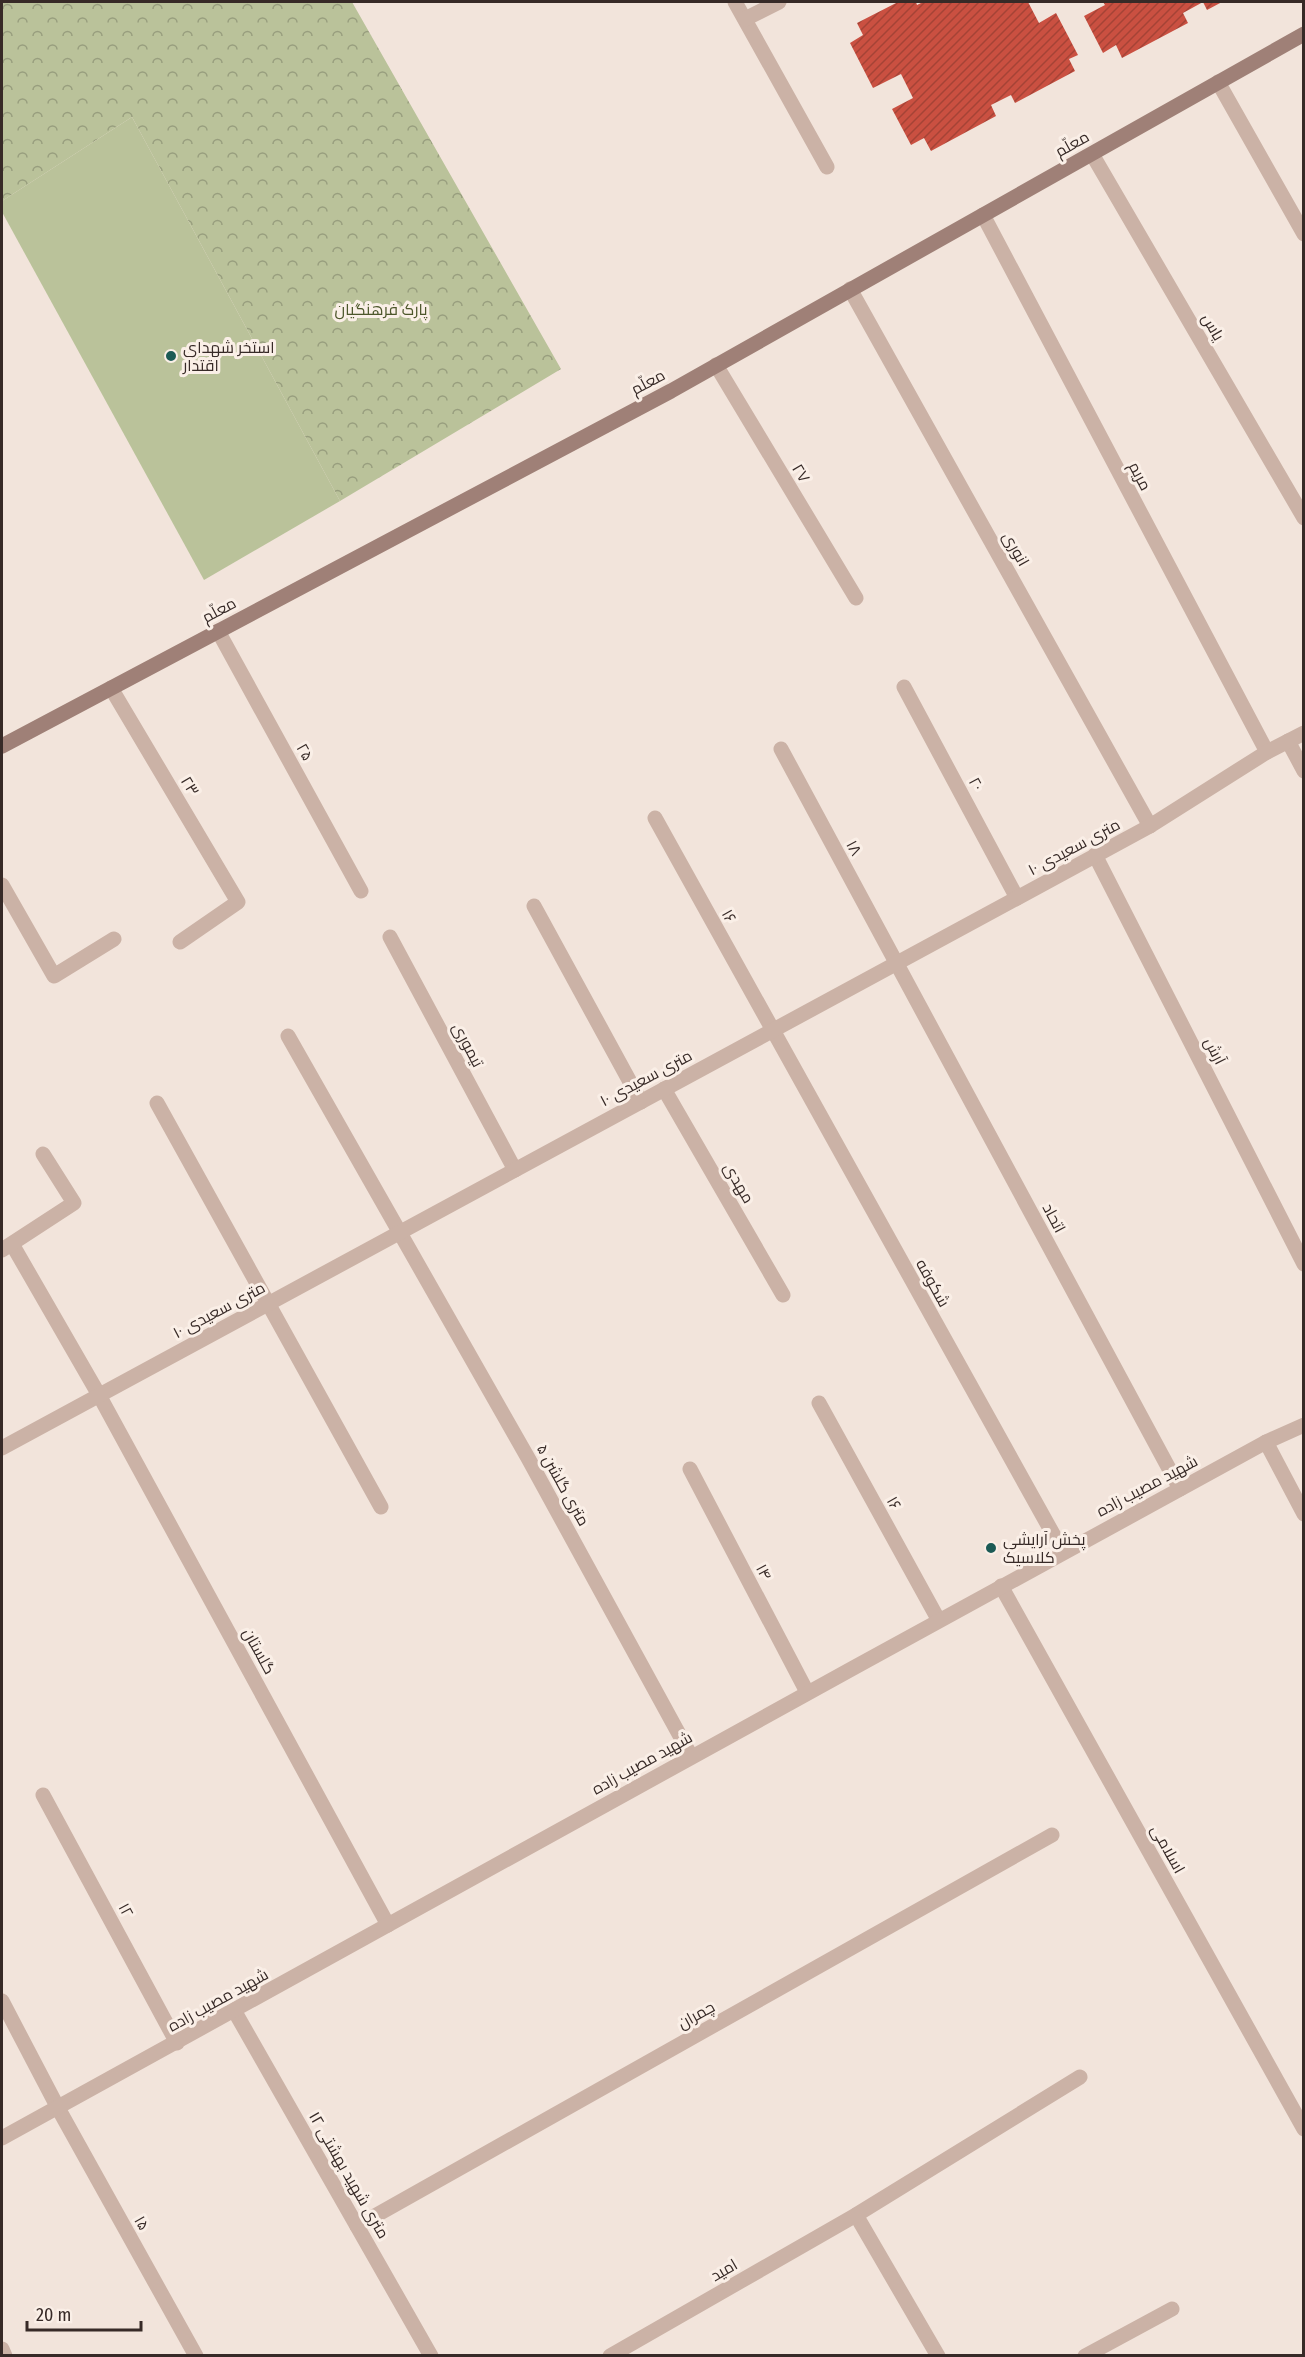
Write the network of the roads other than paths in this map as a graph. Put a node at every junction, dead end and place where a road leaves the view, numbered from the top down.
1 (735, 2) edge
2 (779, 2) edge
3 (745, 19) junction
4 (1304, 34) edge
5 (1218, 82) junction
6 (1092, 154) junction
7 (827, 167) dead end
8 (982, 215) junction
9 (1304, 234) edge
10 (850, 290) junction
11 (716, 365) junction
12 (1304, 518) edge
13 (856, 598) dead end
14 (218, 631) junction
15 (904, 687) dead end
16 (111, 688) junction
17 (1304, 733) edge
18 (1288, 741) junction
19 (2, 746) edge
20 (781, 749) dead end
21 (1267, 752) junction
22 (1304, 771) edge
23 (655, 818) dead end
24 (1150, 826) junction
25 (1095, 855) junction
26 (2, 885) edge
27 (361, 891) dead end
28 (1017, 898) junction
29 (534, 906) dead end
30 (390, 938) dead end
31 (114, 939) dead end
32 (180, 942) dead end
33 (896, 964) junction
34 (771, 1031) junction
35 (288, 1036) dead end
36 (664, 1089) junction
37 (641, 1102) junction
38 (157, 1103) dead end
39 (43, 1154) dead end
40 (515, 1170) junction
41 (401, 1232) junction
42 (7, 1247) edge
43 (1304, 1264) edge
44 (783, 1295) dead end
45 (267, 1304) junction
46 (99, 1395) junction
47 (819, 1404) dead end
48 (1304, 1425) edge
49 (1266, 1442) junction
50 (2, 1448) edge
51 (690, 1469) dead end
52 (1180, 1489) junction
53 (381, 1507) dead end
54 (1304, 1514) edge
55 (1063, 1552) junction
56 (1001, 1586) junction
57 (938, 1619) junction
58 (807, 1692) junction
59 (692, 1756) junction
60 (43, 1795) dead end
61 (1052, 1835) dead end
62 (388, 1925) junction
63 (2, 2001) edge
64 (235, 2012) junction
65 (177, 2043) junction
66 (1080, 2076) dead end
67 (58, 2108) junction
68 (1304, 2129) edge
69 (2, 2138) edge
70 (856, 2215) junction
71 (357, 2226) junction
72 (1172, 2309) dead end
73 (2, 2349) edge
74 (5, 2355) edge
75 (196, 2355) edge
76 (431, 2355) edge
77 (610, 2355) edge
78 (938, 2355) edge
79 (1085, 2355) edge

1 - 3 street
2 - 3 street
3 - 7 street
4 - 5 street, معلّم
5 - 6 street, معلّم
5 - 9 street
6 - 8 street, معلّم
6 - 12 street, یاس
8 - 10 street, معلّم
8 - 21 street, مریم
10 - 11 street, معلّم
10 - 24 street, انوری
11 - 13 street, ۲۷
11 - 14 street, معلّم
14 - 16 street, معلّم
14 - 27 street, ۲۵
15 - 28 street, ۲۰
16 - 19 street, معلّم
16 - 32 street, ۲۳
17 - 18 street, ۱۰ متری سعیدی
18 - 21 street, ۱۰ متری سعیدی
18 - 22 street
20 - 33 street, ۱۸
21 - 24 street, ۱۰ متری سعیدی
23 - 34 street, ۱۶
24 - 25 street, ۱۰ متری سعیدی
25 - 28 street, ۱۰ متری سعیدی
25 - 43 street, آرش
26 - 31 street
28 - 33 street, ۱۰ متری سعیدی
29 - 37 street
30 - 40 street, تیموری
33 - 34 street, ۱۰ متری سعیدی
33 - 52 street, اتحاد
34 - 36 street, ۱۰ متری سعیدی
34 - 55 street, شکوفه
35 - 41 street
36 - 37 street, ۱۰ متری سعیدی
36 - 44 street, مهدی
37 - 40 street, ۱۰ متری سعیدی
38 - 45 street
39 - 42 street
40 - 41 street, ۱۰ متری سعیدی
41 - 45 street, ۱۰ متری سعیدی
41 - 59 street, ۵ متری گلشن
42 - 46 street, گلستان
45 - 46 street, ۱۰ متری سعیدی
45 - 53 street
46 - 50 street, ۱۰ متری سعیدی
46 - 62 street, گلستان
47 - 57 street, ۱۶
48 - 49 street, شهید مصیب زاده
49 - 52 street, شهید مصیب زاده
49 - 54 street
51 - 58 street, ۱۴
52 - 55 street, شهید مصیب زاده
55 - 56 street, شهید مصیب زاده
56 - 57 street, شهید مصیب زاده
56 - 68 street, اسلامی
57 - 58 street, شهید مصیب زاده
58 - 59 street, شهید مصیب زاده
59 - 62 street, شهید مصیب زاده
60 - 65 street, ۱۲
61 - 71 street, چمران
62 - 64 street, شهید مصیب زاده
63 - 67 street, ۱۵
64 - 65 street, شهید مصیب زاده
64 - 71 street, ۱۲ متری شهید بهشتی
65 - 67 street, شهید مصیب زاده
66 - 70 street, امید
67 - 69 street, شهید مصیب زاده
67 - 75 street, ۱۵
70 - 77 street, امید
70 - 78 street
71 - 76 street, ۱۲ متری شهید بهشتی
72 - 79 street
73 - 74 street

